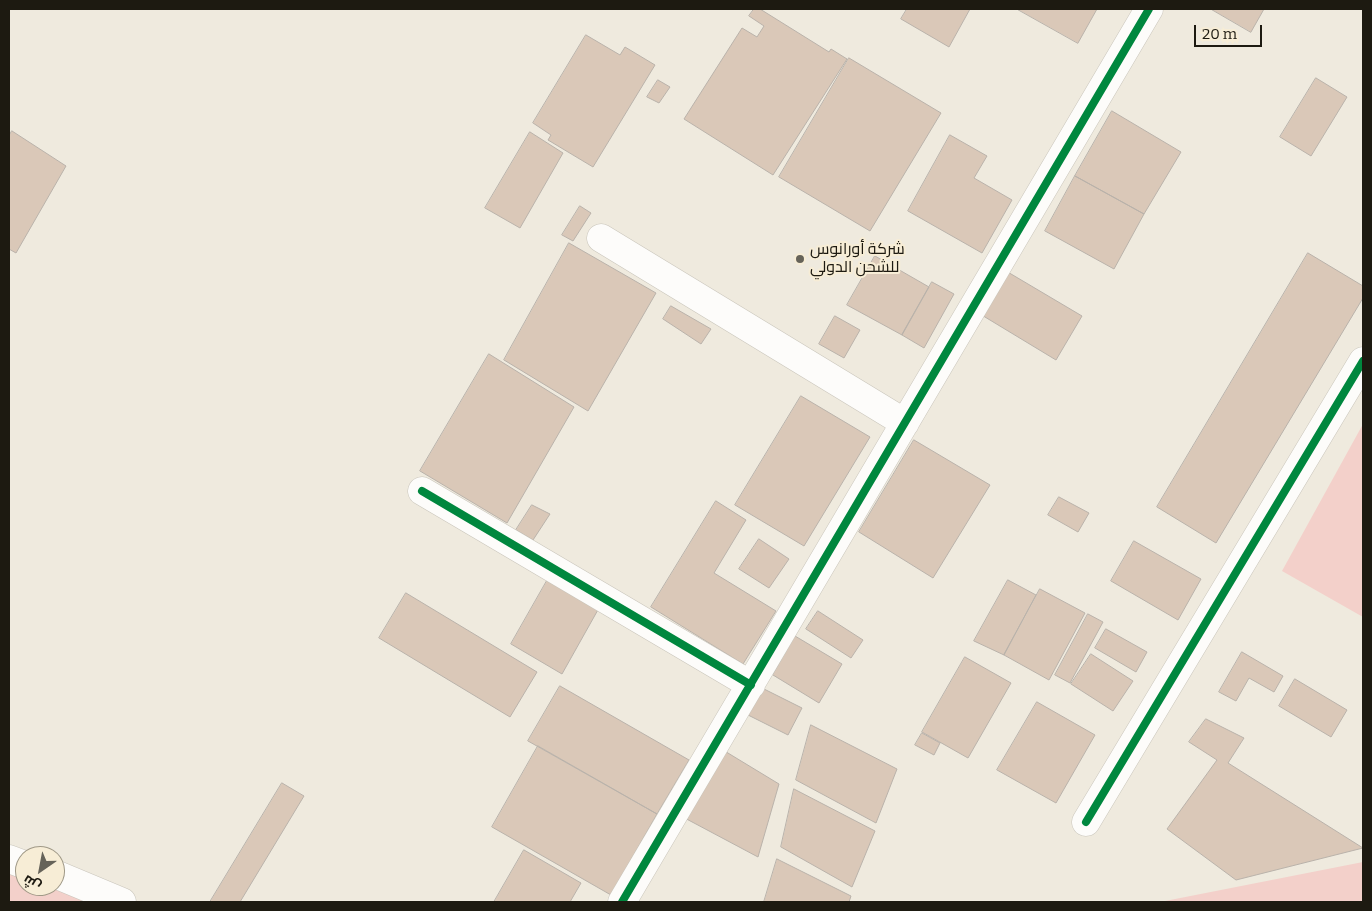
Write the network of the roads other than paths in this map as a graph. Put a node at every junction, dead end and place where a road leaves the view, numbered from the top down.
1 (1149, 9) edge
2 (601, 238) dead end
3 (1363, 361) edge
4 (905, 423) junction
5 (422, 491) dead end
6 (751, 685) junction
7 (1086, 822) dead end
8 (65, 878) edge
9 (122, 902) edge
10 (622, 902) edge

1 - 4 street
2 - 4 street
3 - 7 street
4 - 6 street
5 - 6 street
6 - 10 street
8 - 9 street

